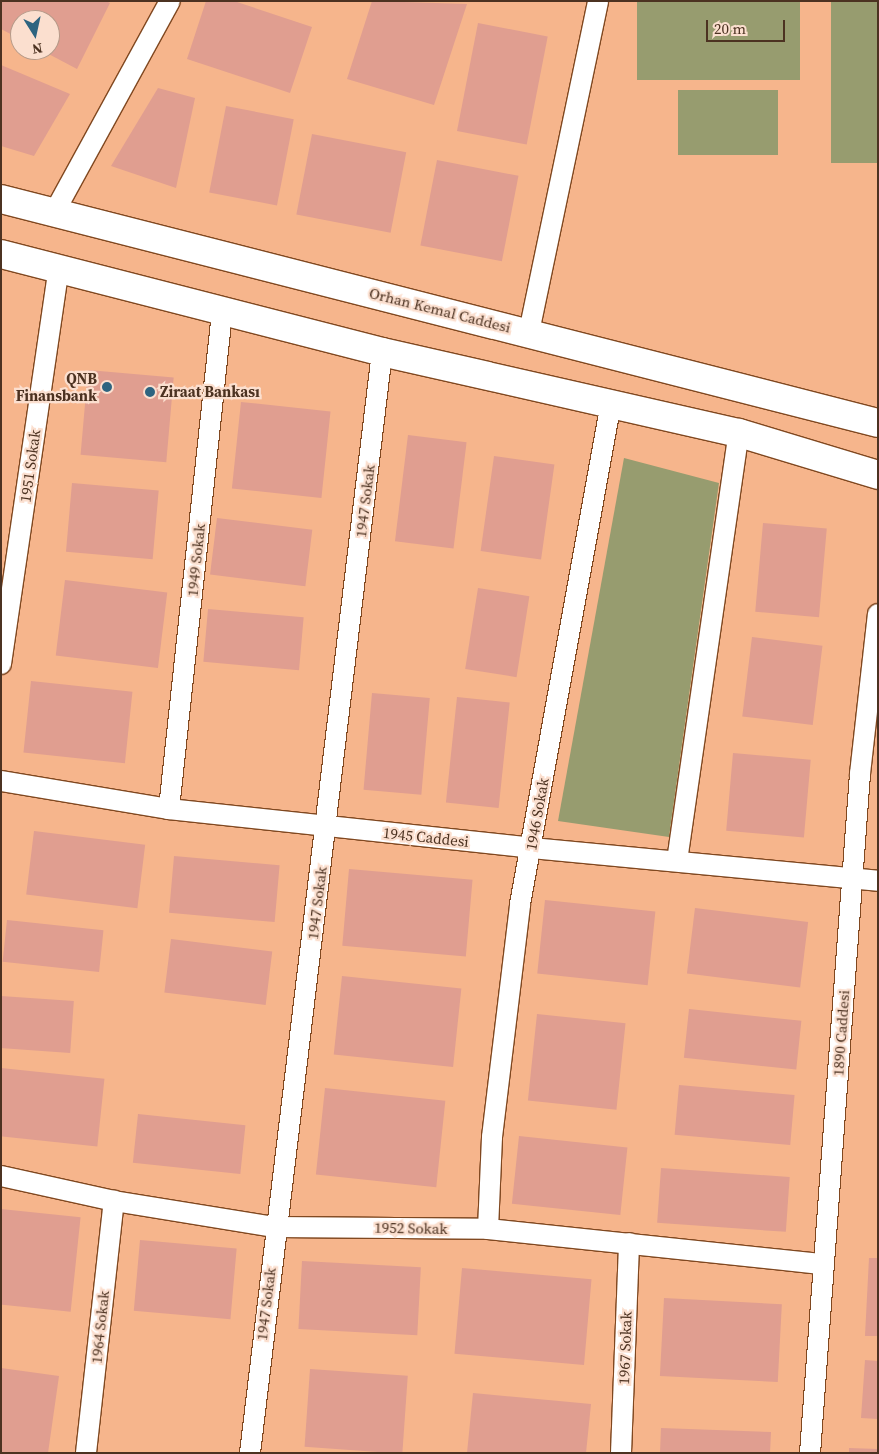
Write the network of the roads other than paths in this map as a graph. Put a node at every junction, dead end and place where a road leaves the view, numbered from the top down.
1 (170, 1) edge
2 (598, 1) edge
3 (1, 199) edge
4 (56, 211) junction
5 (1, 254) edge
6 (59, 268) junction
7 (222, 312) junction
8 (529, 332) junction
9 (382, 352) junction
10 (611, 403) junction
11 (878, 423) edge
12 (739, 433) junction
13 (878, 475) edge
14 (878, 614) edge
15 (1, 664) edge
16 (1, 781) edge
17 (169, 809) junction
18 (326, 826) junction
19 (531, 848) junction
20 (677, 861) junction
21 (852, 878) junction
22 (878, 880) edge
23 (1, 1176) edge
24 (114, 1201) junction
25 (275, 1226) junction
26 (488, 1228) junction
27 (629, 1243) junction
28 (823, 1264) junction
29 (86, 1453) edge
30 (250, 1453) edge
31 (621, 1453) edge
32 (810, 1453) edge

1 - 4 street
2 - 8 street
3 - 4 main road, Orhan Kemal Caddesi
4 - 8 main road, Orhan Kemal Caddesi
5 - 6 main road
6 - 7 main road
6 - 15 street, 1951 Sokak
7 - 9 main road
7 - 17 street, 1949 Sokak
8 - 11 main road, Orhan Kemal Caddesi
9 - 10 main road
9 - 18 street, 1947 Sokak
10 - 12 main road
10 - 19 street, 1946 Sokak
12 - 13 main road
12 - 20 street
14 - 21 street, 1890 Caddesi
16 - 17 street, 1945 Caddesi
17 - 18 street, 1945 Caddesi
18 - 19 street, 1945 Caddesi
18 - 25 street, 1947 Sokak
19 - 20 street, 1945 Caddesi
19 - 26 street, 1946 Sokak
20 - 21 street, 1945 Caddesi
21 - 22 street, 1945 Caddesi
21 - 28 street, 1890 Caddesi
23 - 24 street, 1952 Sokak
24 - 25 street, 1952 Sokak
24 - 29 street, 1964 Sokak
25 - 26 street, 1952 Sokak
25 - 30 street, 1947 Sokak
26 - 27 street, 1952 Sokak
27 - 28 street, 1952 Sokak
27 - 31 street, 1967 Sokak
28 - 32 street, 1890 Caddesi

